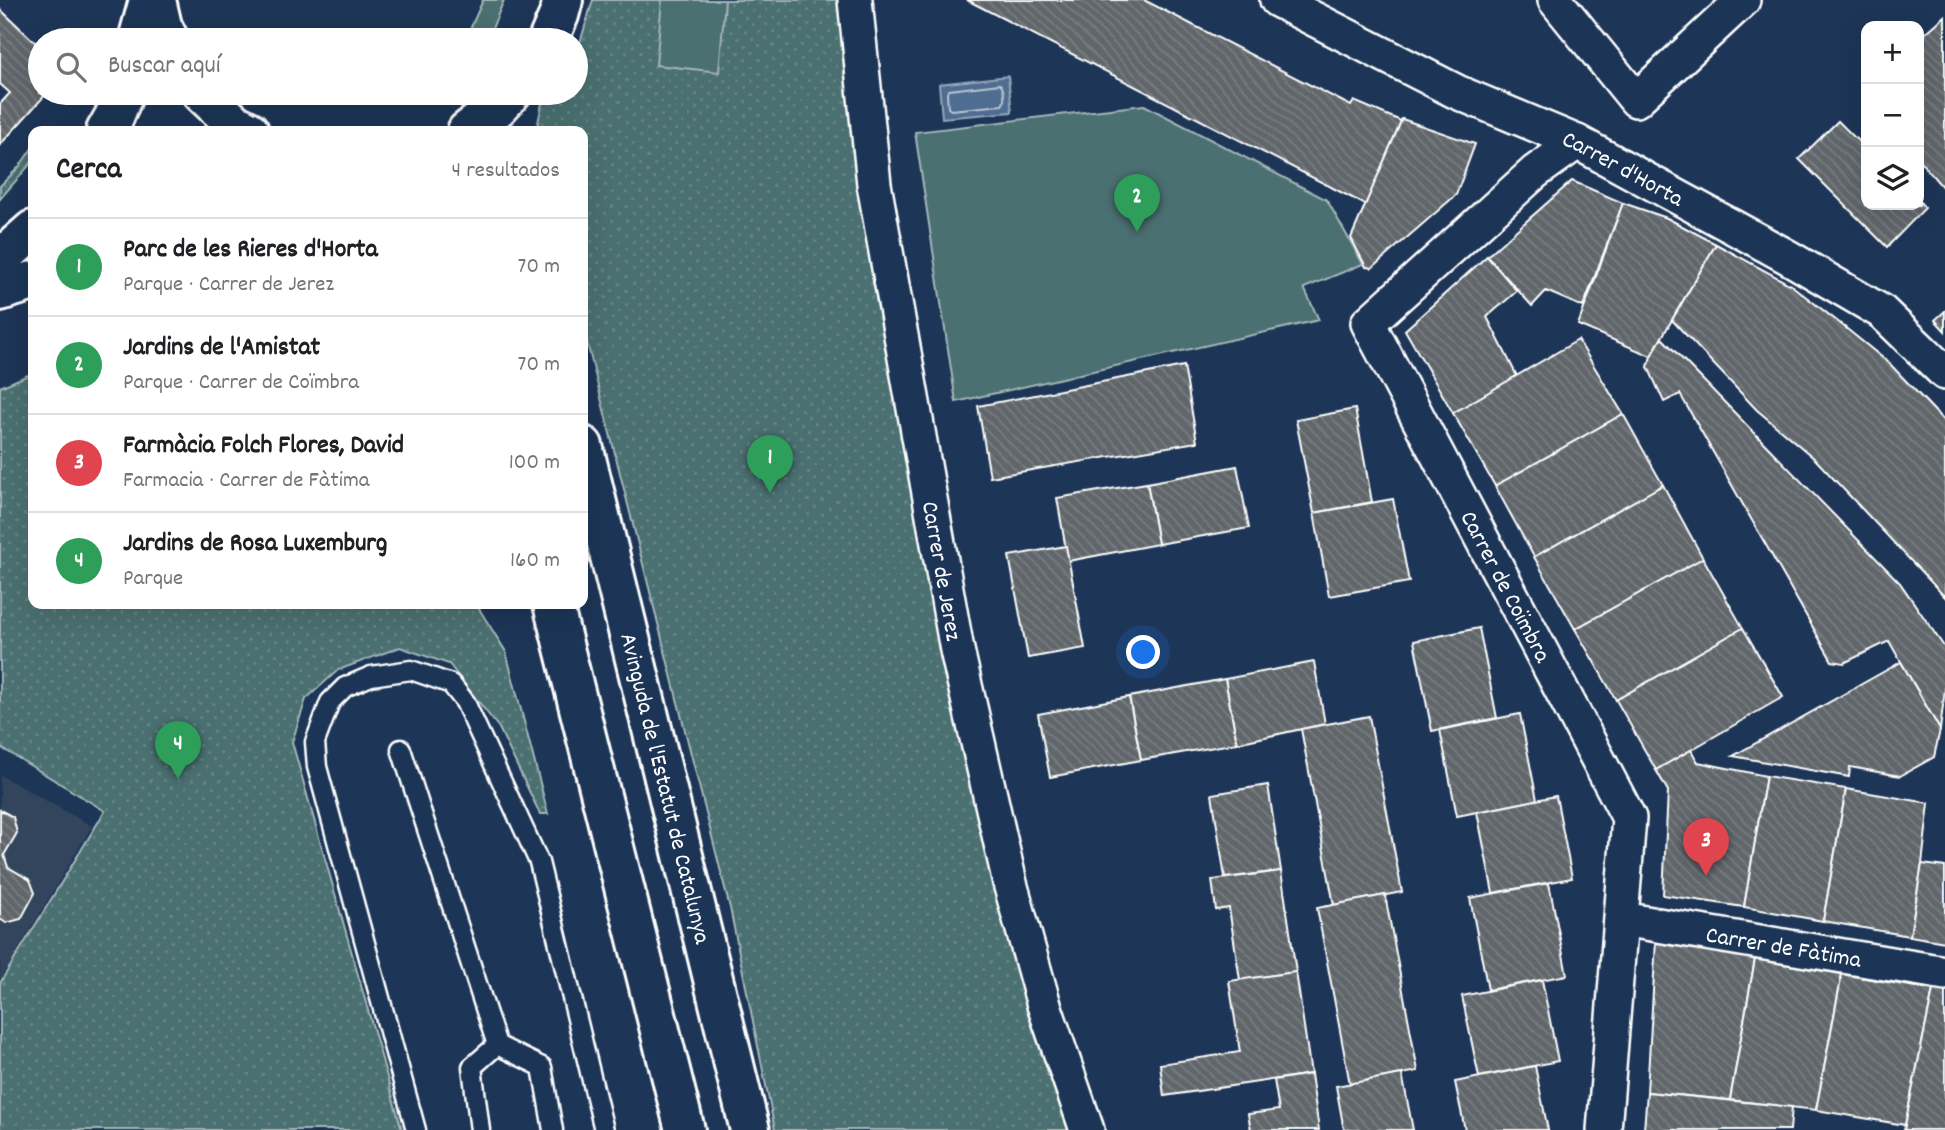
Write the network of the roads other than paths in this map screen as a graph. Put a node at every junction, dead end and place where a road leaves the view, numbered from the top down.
1 (149, 0) edge
2 (156, 0) edge
3 (563, 0) edge
4 (855, 0) edge
5 (1277, 0) edge
6 (1555, 0) edge
7 (1743, 0) edge
8 (141, 28) edge
9 (163, 28) edge
10 (553, 28) edge
11 (119, 105) edge
12 (215, 105) edge
13 (500, 105) edge
14 (518, 105) edge
15 (109, 126) edge
16 (239, 126) edge
17 (474, 126) edge
18 (516, 126) edge
19 (1577, 142) junction
20 (28, 234) edge
21 (0, 259) edge
22 (28, 283) edge
23 (0, 291) edge
24 (1945, 373) edge
25 (588, 466) edge
26 (554, 609) edge
27 (401, 749) dead end
28 (1622, 919) junction
29 (1945, 973) edge
30 (497, 1045) junction
31 (416, 1130) edge
32 (480, 1130) edge
33 (553, 1130) edge
34 (604, 1130) edge
35 (685, 1130) edge
36 (750, 1130) edge
37 (1087, 1130) edge
38 (1604, 1130) edge

1 - 8 main road
2 - 9 main road
3 - 10 main road
4 - 37 street, Carrer de Jerez
5 - 19 street, Carrer d'Horta
6 - 7 street
11 - 15 main road
12 - 16 main road
13 - 17 main road
14 - 18 main road
19 - 24 street, Carrer d'Horta
19 - 28 street, Carrer de Coïmbra
20 - 21 main road
22 - 23 main road
25 - 36 main road, Avinguda de l'Estatut de Catalunya
26 - 35 main road
27 - 30 lane
28 - 29 street, Carrer de Fàtima
28 - 38 street, Carrer de Coïmbra
30 - 32 lane
30 - 33 lane
31 - 34 lane

